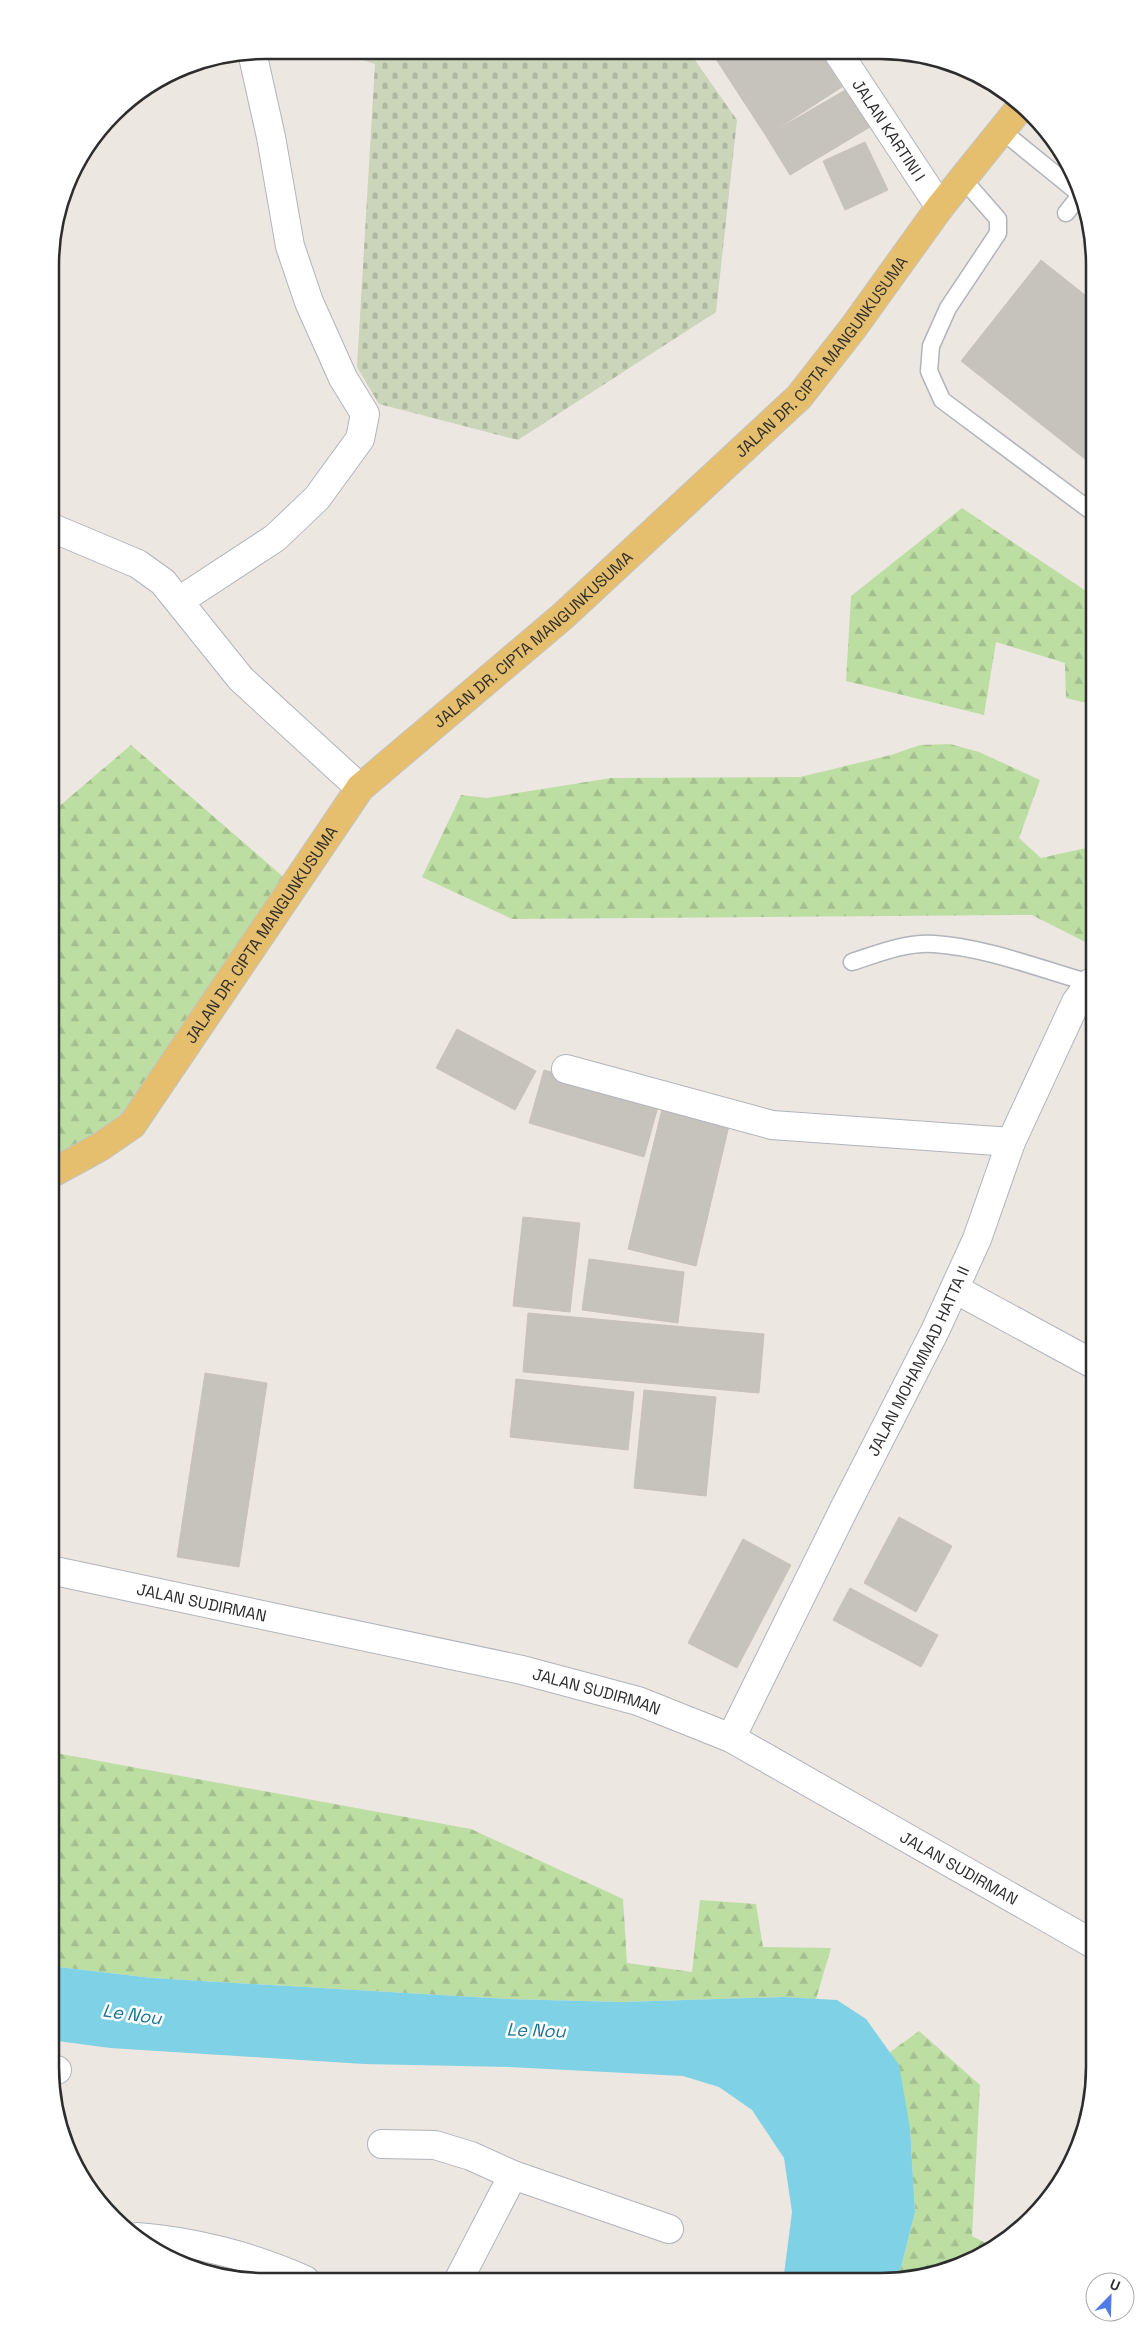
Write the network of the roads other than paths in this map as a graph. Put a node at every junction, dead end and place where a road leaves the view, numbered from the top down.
1 (253, 59) edge
2 (843, 59) edge
3 (1017, 111) edge
4 (1001, 130) junction
5 (962, 179) junction
6 (1071, 186) edge
7 (1076, 201) edge
8 (940, 207) junction
9 (1066, 213) dead end
10 (1086, 507) edge
11 (59, 531) edge
12 (179, 601) junction
13 (360, 788) junction
14 (852, 962) dead end
15 (1086, 981) edge
16 (1086, 990) edge
17 (566, 1069) dead end
18 (1011, 1142) junction
19 (59, 1169) edge
20 (955, 1289) junction
21 (1086, 1360) edge
22 (59, 1572) edge
23 (731, 1738) junction
24 (1086, 1940) edge
25 (382, 2144) dead end
26 (513, 2175) junction
27 (669, 2229) dead end
28 (148, 2238) edge
29 (285, 2273) edge
30 (462, 2273) edge

1 - 12 street
2 - 8 street, JALAN KARTINI I
3 - 4 main road, JALAN DR. CIPTA MANGUNKUSUMA
4 - 5 main road, JALAN DR. CIPTA MANGUNKUSUMA
4 - 6 lane
5 - 8 main road, JALAN DR. CIPTA MANGUNKUSUMA
5 - 10 lane
7 - 9 lane
8 - 13 main road, JALAN DR. CIPTA MANGUNKUSUMA
11 - 12 street
12 - 13 street
13 - 19 main road, JALAN DR. CIPTA MANGUNKUSUMA
14 - 15 lane
16 - 18 street, JALAN MOHAMMAD HATTA II
17 - 18 street
18 - 20 street, JALAN MOHAMMAD HATTA II
20 - 21 street
20 - 23 street, JALAN MOHAMMAD HATTA II
22 - 23 street, JALAN SUDIRMAN
23 - 24 street, JALAN SUDIRMAN
25 - 26 street
26 - 27 street
26 - 30 street
28 - 29 street

